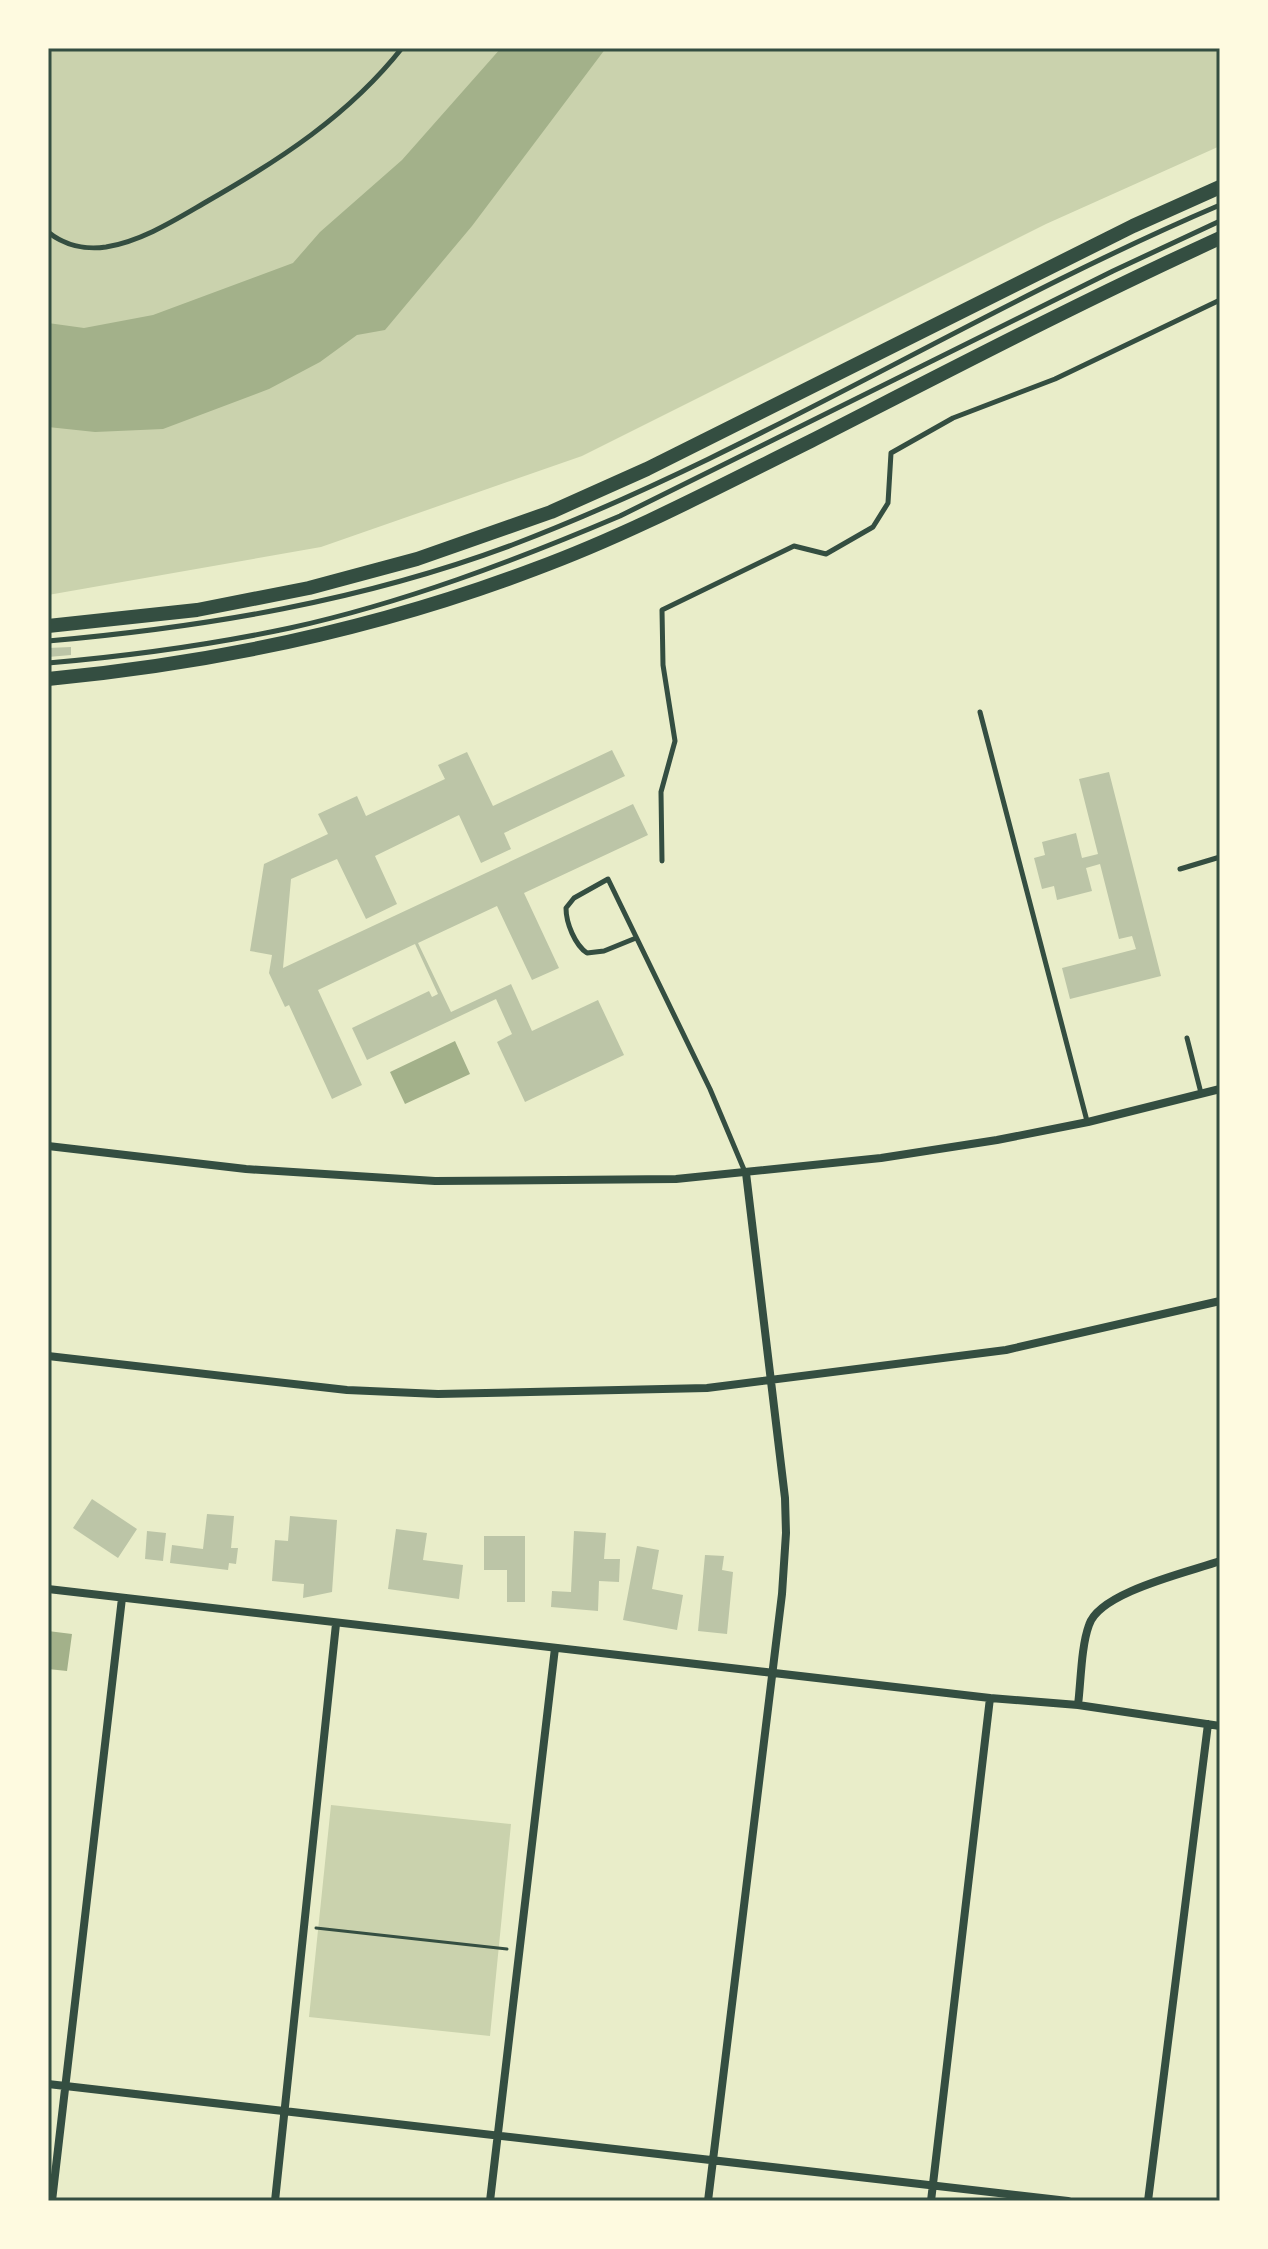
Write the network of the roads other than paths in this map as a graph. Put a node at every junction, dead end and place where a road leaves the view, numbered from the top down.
1 (402, 48) edge
2 (1220, 187) edge
3 (1220, 205) edge
4 (1220, 221) edge
5 (48, 232) edge
6 (1220, 238) edge
7 (1220, 300) edge
8 (48, 626) edge
9 (48, 641) edge
10 (48, 663) edge
11 (48, 679) edge
12 (980, 712) dead end
13 (1220, 857) edge
14 (662, 861) dead end
15 (1180, 869) dead end
16 (636, 938) junction
17 (1187, 1038) dead end
18 (1220, 1089) edge
19 (1201, 1094) junction
20 (1088, 1122) junction
21 (48, 1146) edge
22 (746, 1173) junction
23 (1220, 1301) edge
24 (48, 1356) edge
25 (771, 1381) junction
26 (1220, 1561) edge
27 (48, 1589) edge
28 (122, 1598) junction
29 (336, 1624) junction
30 (555, 1648) junction
31 (772, 1671) junction
32 (990, 1698) junction
33 (1078, 1705) junction
34 (1208, 1724) junction
35 (1220, 1726) edge
36 (48, 2084) edge
37 (65, 2086) junction
38 (286, 2111) junction
39 (497, 2135) junction
40 (712, 2161) junction
41 (932, 2185) junction
42 (52, 2201) edge
43 (275, 2201) edge
44 (490, 2201) edge
45 (708, 2201) edge
46 (931, 2201) edge
47 (1068, 2201) edge
48 (1148, 2201) edge

1 - 5 lane
2 - 8 main road
3 - 9 lane
4 - 10 lane
6 - 11 main road
7 - 14 lane
12 - 20 lane
13 - 15 lane
16 - 16 lane
16 - 22 lane
17 - 19 lane
18 - 19 street
19 - 20 street
20 - 22 street
21 - 22 street
22 - 25 street
23 - 25 street
24 - 25 street
25 - 31 street
26 - 33 street
27 - 28 street
28 - 29 street
28 - 37 street
29 - 30 street
29 - 38 street
30 - 31 street
30 - 39 street
31 - 32 street
31 - 40 street
32 - 33 street
32 - 41 street
33 - 34 street
34 - 35 street
34 - 48 street
36 - 37 street
37 - 38 street
37 - 42 street
38 - 39 street
38 - 43 street
39 - 40 street
39 - 44 street
40 - 41 street
40 - 45 street
41 - 46 street
41 - 47 street

